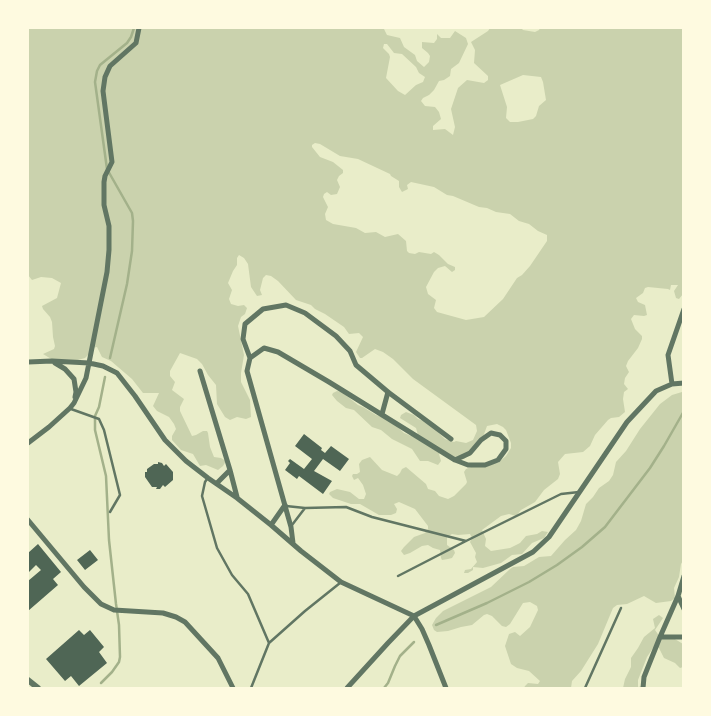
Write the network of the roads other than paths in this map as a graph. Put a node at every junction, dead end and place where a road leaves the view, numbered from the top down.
1 (139, 28) edge
2 (684, 309) edge
3 (250, 358) junction
4 (52, 361) junction
5 (28, 362) edge
6 (89, 363) junction
7 (200, 372) dead end
8 (684, 383) edge
9 (672, 384) junction
10 (388, 392) junction
11 (74, 403) junction
12 (70, 408) junction
13 (382, 414) junction
14 (451, 439) dead end
15 (28, 443) edge
16 (455, 460) junction
17 (230, 470) junction
18 (208, 478) junction
19 (217, 483) junction
20 (580, 492) junction
21 (237, 498) junction
22 (285, 505) junction
23 (305, 508) junction
24 (110, 512) dead end
25 (28, 520) edge
26 (271, 524) junction
27 (291, 527) junction
28 (466, 541) junction
29 (294, 543) junction
30 (398, 576) dead end
31 (684, 576) edge
32 (341, 582) junction
33 (678, 596) junction
34 (621, 608) dead end
35 (684, 609) edge
36 (414, 616) junction
37 (660, 637) junction
38 (684, 637) edge
39 (269, 644) junction
40 (28, 680) edge
41 (37, 688) edge
42 (234, 688) edge
43 (252, 688) edge
44 (347, 688) edge
45 (446, 688) edge
46 (586, 688) edge
47 (643, 688) edge

1 - 6 street
2 - 9 street
3 - 10 street
3 - 13 street
3 - 22 street
4 - 5 street
4 - 6 street
4 - 11 street
6 - 11 street
6 - 18 street
7 - 17 street
8 - 9 street
9 - 20 street
10 - 13 street
10 - 14 street
11 - 12 street
12 - 15 street
12 - 24 lane
13 - 16 street
16 - 16 street
17 - 19 street
17 - 21 street
18 - 19 street
18 - 39 lane
19 - 21 street
20 - 28 lane
20 - 36 street
21 - 26 street
22 - 23 lane
22 - 26 street
22 - 27 street
23 - 27 lane
23 - 28 lane
25 - 42 street
26 - 29 street
27 - 29 street
28 - 30 lane
29 - 32 street
31 - 33 street
32 - 36 street
32 - 39 lane
33 - 35 street
33 - 37 street
34 - 46 lane
36 - 44 street
36 - 45 street
37 - 38 street
37 - 47 street
39 - 43 lane
40 - 41 street

